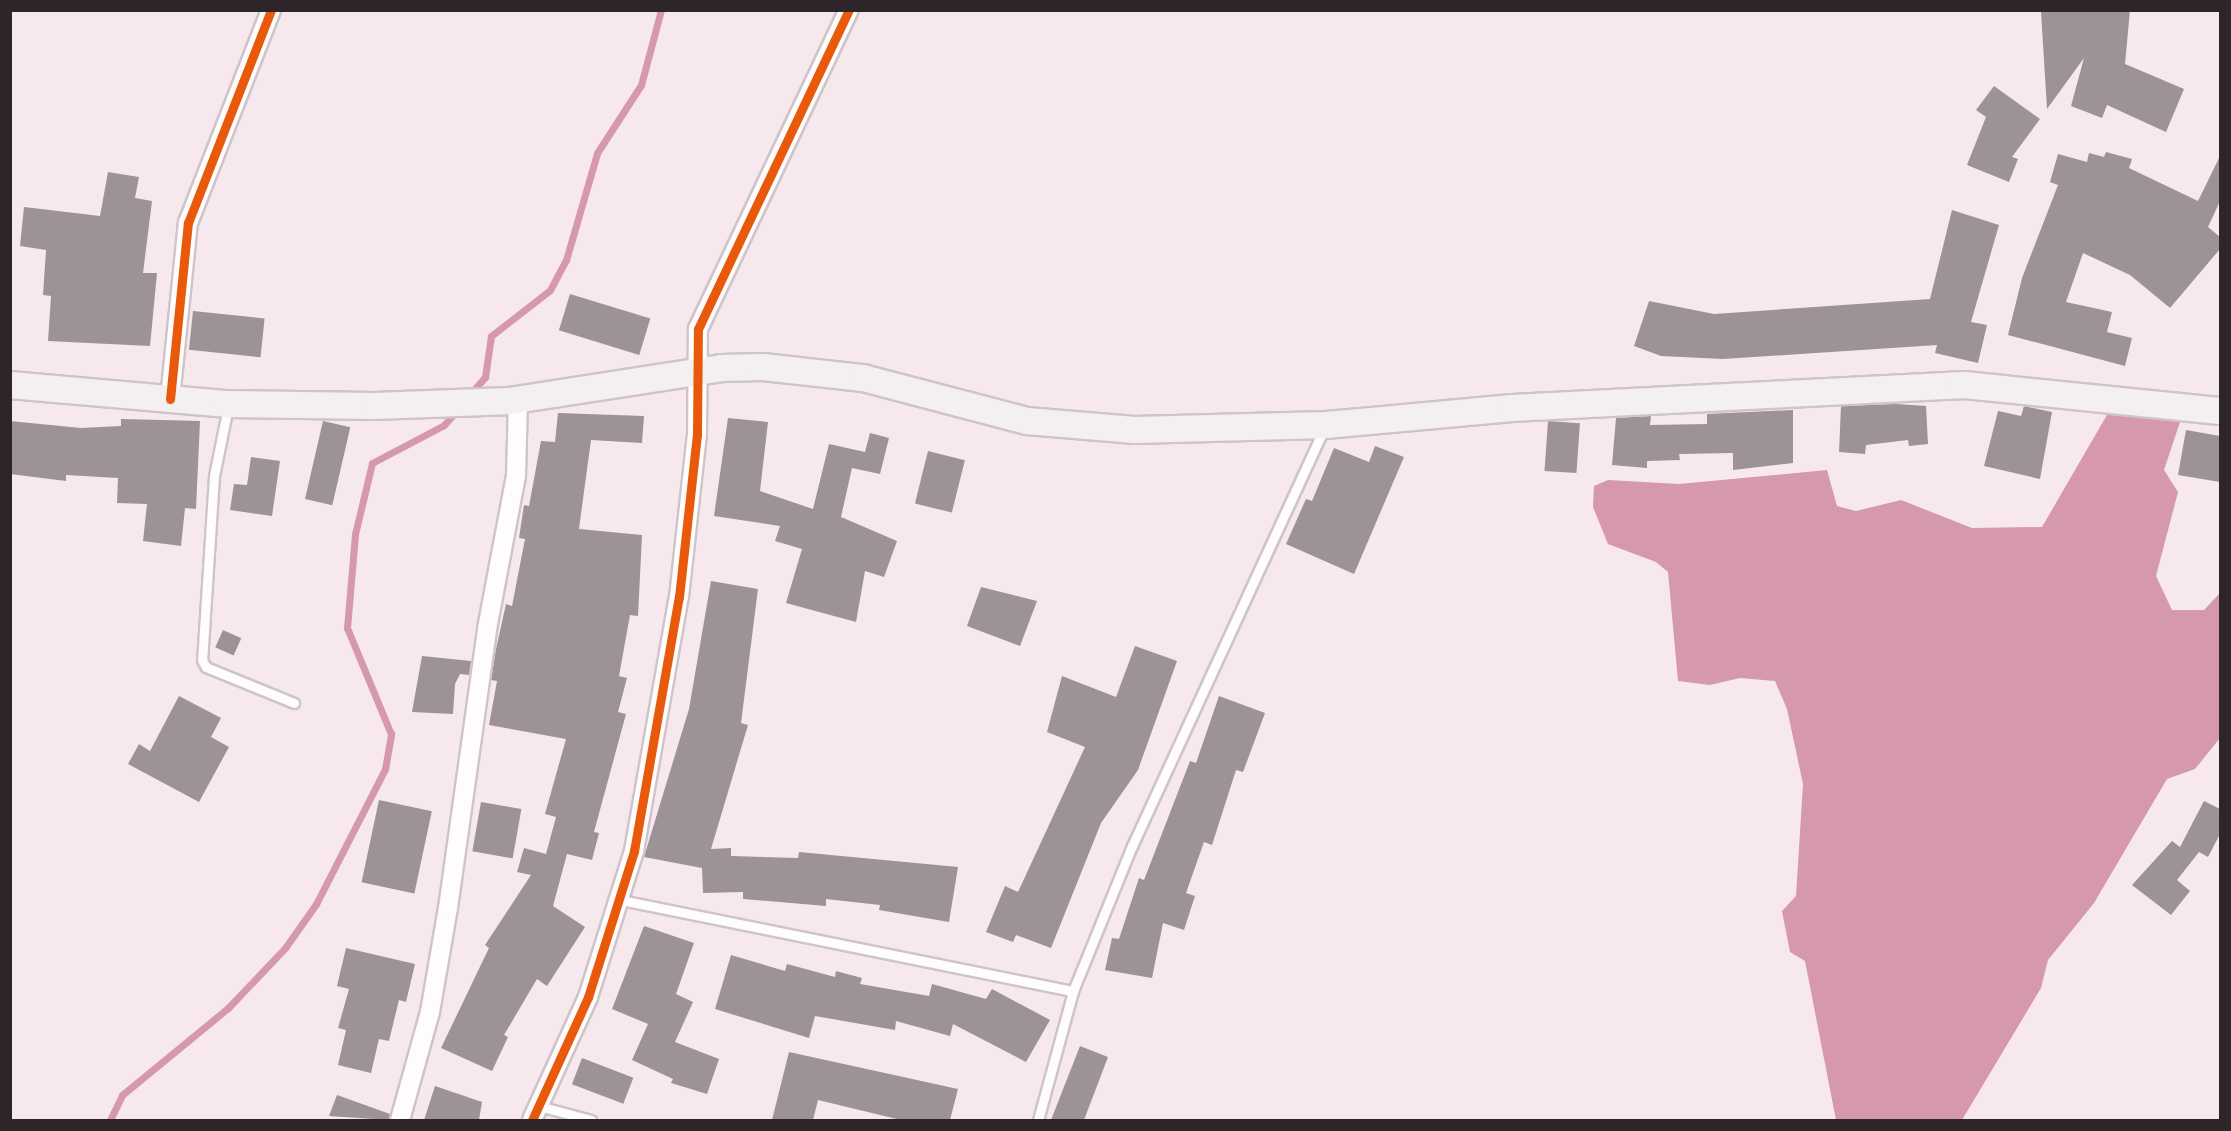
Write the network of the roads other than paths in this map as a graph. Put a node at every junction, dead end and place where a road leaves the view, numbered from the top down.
1 (271, 10) edge
2 (849, 10) edge
3 (697, 371) junction
4 (10, 385) edge
5 (170, 399) junction
6 (514, 400) junction
7 (228, 404) junction
8 (2220, 411) edge
9 (1326, 425) junction
10 (294, 703) dead end
11 (621, 900) junction
12 (1073, 991) junction
13 (535, 1113) edge
14 (399, 1120) edge
15 (591, 1120) edge
16 (1038, 1120) edge

1 - 5 street
2 - 3 street
3 - 6 main road
3 - 9 main road
3 - 11 street
4 - 5 main road
5 - 7 main road
6 - 7 main road
6 - 14 street
7 - 10 lane
8 - 9 main road
9 - 12 lane
11 - 12 lane
11 - 13 street
12 - 16 lane
13 - 15 lane

